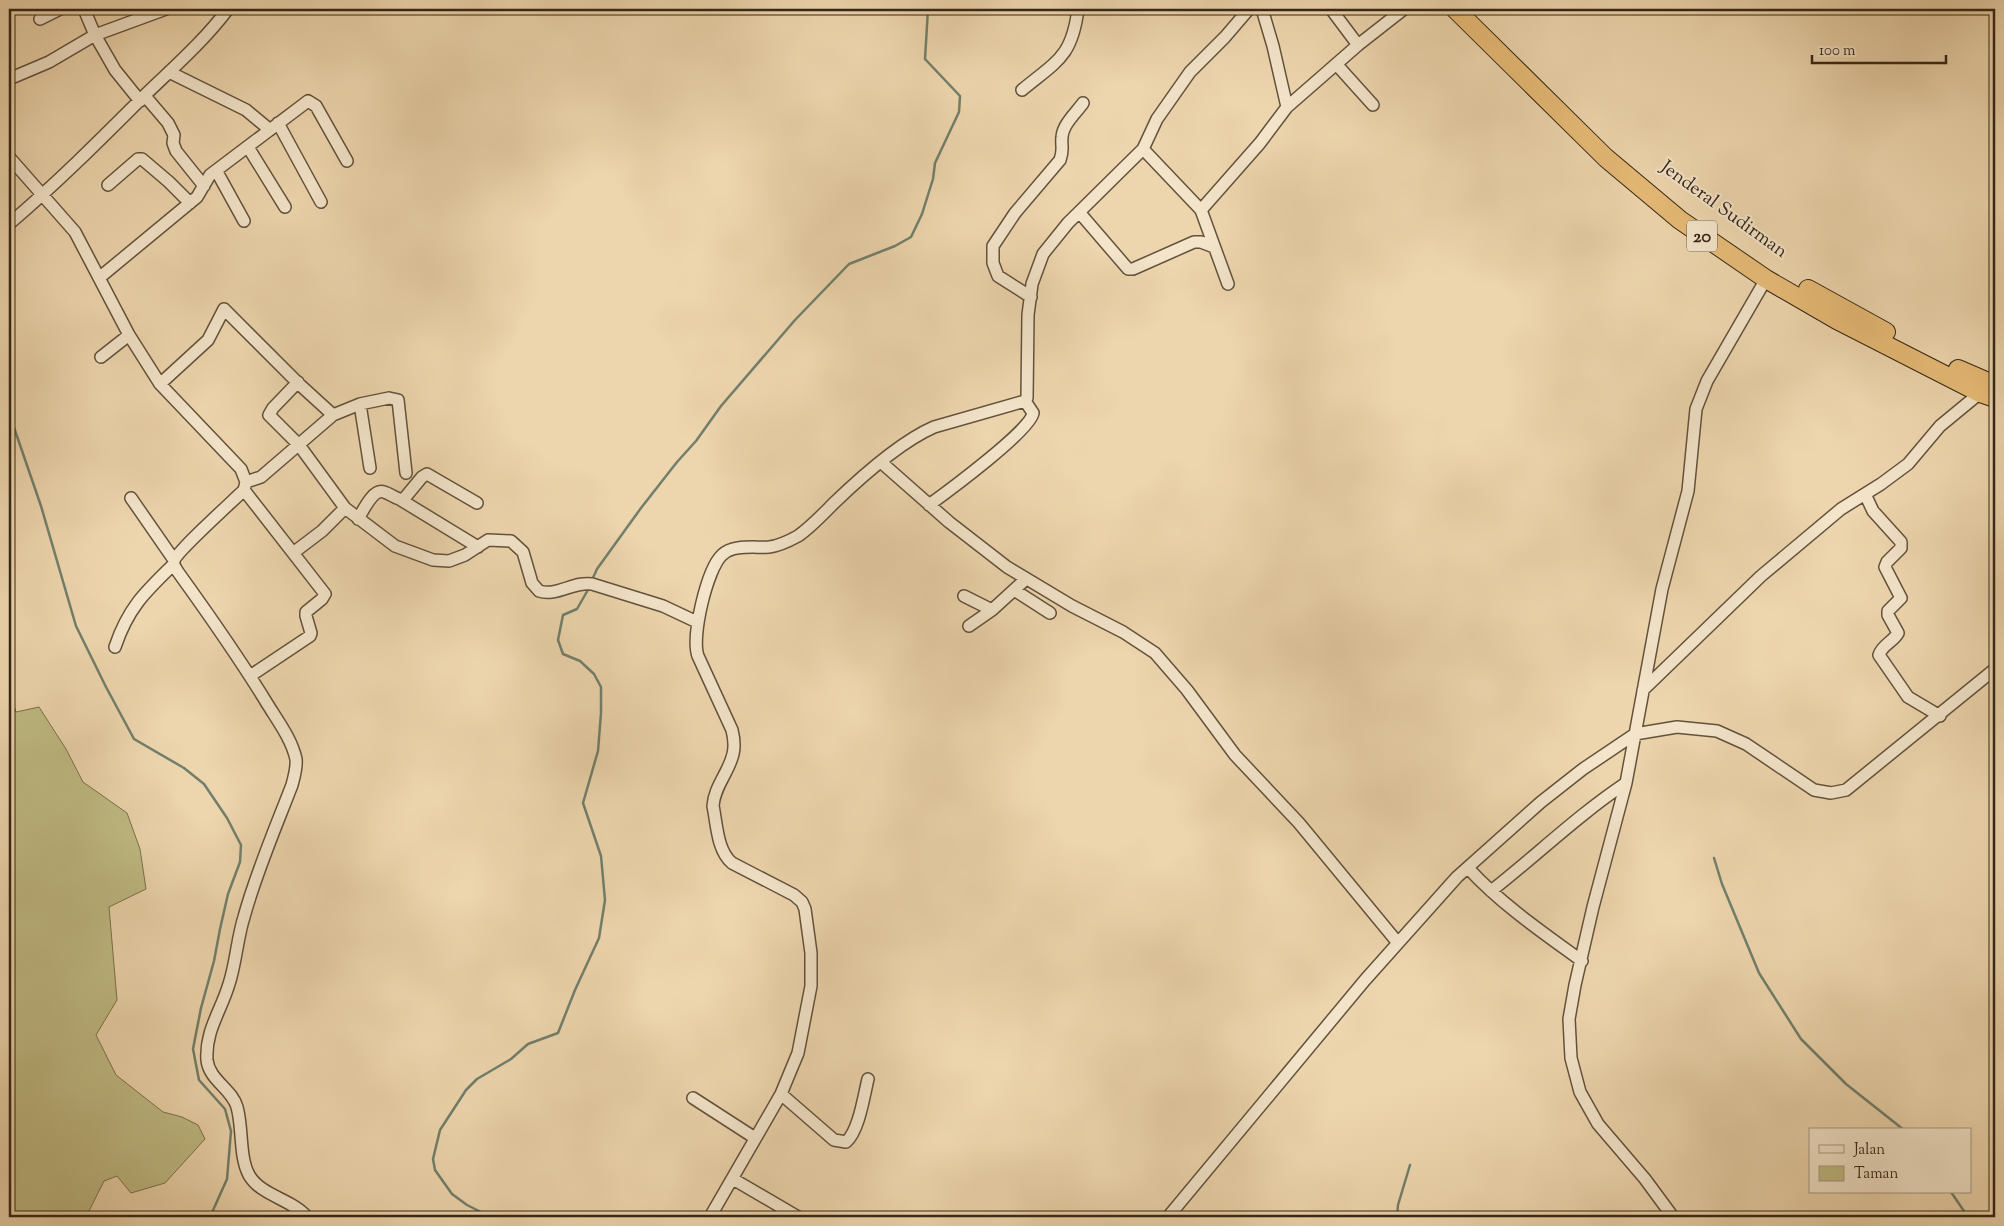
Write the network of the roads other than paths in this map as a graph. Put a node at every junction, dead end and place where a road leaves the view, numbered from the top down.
1 (60, 9) edge
2 (84, 9) edge
3 (166, 9) edge
4 (228, 9) edge
5 (1078, 9) edge
6 (1249, 9) edge
7 (1262, 9) edge
8 (1331, 9) edge
9 (1404, 9) edge
10 (1455, 9) edge
11 (1471, 9) edge
12 (40, 19) dead end
13 (95, 35) junction
14 (1358, 45) junction
15 (1337, 65) junction
16 (169, 72) junction
17 (9, 79) edge
18 (1022, 90) dead end
19 (142, 98) junction
20 (1083, 103) dead end
21 (1373, 105) dead end
22 (1287, 107) junction
23 (274, 126) junction
24 (248, 147) junction
25 (1143, 149) junction
26 (9, 157) edge
27 (347, 161) dead end
28 (217, 172) junction
29 (108, 185) dead end
30 (204, 186) junction
31 (42, 196) junction
32 (322, 202) dead end
33 (190, 203) junction
34 (286, 206) dead end
35 (1201, 210) junction
36 (1079, 212) junction
37 (244, 221) dead end
38 (9, 224) edge
39 (1214, 247) junction
40 (99, 278) junction
41 (1766, 279) junction
42 (1228, 284) dead end
43 (1031, 297) junction
44 (129, 335) junction
45 (101, 357) dead end
46 (298, 382) junction
47 (160, 384) junction
48 (1990, 392) edge
49 (1026, 401) junction
50 (360, 404) junction
51 (333, 415) junction
52 (299, 445) junction
53 (882, 463) junction
54 (370, 468) dead end
55 (406, 474) dead end
56 (245, 486) junction
57 (1865, 494) junction
58 (131, 498) dead end
59 (401, 500) junction
60 (477, 503) dead end
61 (929, 505) junction
62 (345, 508) junction
63 (358, 519) junction
64 (478, 547) junction
65 (293, 553) junction
66 (174, 562) junction
67 (1026, 579) junction
68 (1014, 590) junction
69 (964, 596) dead end
70 (992, 610) junction
71 (1050, 614) dead end
72 (697, 622) junction
73 (969, 626) dead end
74 (115, 647) dead end
75 (1995, 669) edge
76 (250, 676) junction
77 (1644, 690) junction
78 (1940, 716) junction
79 (1635, 734) junction
80 (1626, 784) junction
81 (1468, 868) junction
82 (1491, 891) junction
83 (1398, 943) junction
84 (1582, 961) junction
85 (868, 1079) dead end
86 (781, 1094) junction
87 (693, 1098) dead end
88 (754, 1138) junction
89 (732, 1179) junction
90 (307, 1217) edge
91 (710, 1217) edge
92 (798, 1217) edge
93 (1168, 1217) edge
94 (1674, 1217) edge

1 - 12 street
2 - 13 street
3 - 13 street
4 - 16 street
5 - 18 street
6 - 25 street
7 - 22 street
8 - 14 street
9 - 14 street
10 - 41 highway, 20
11 - 48 highway, Jenderal Sudirman / 20
13 - 17 street
13 - 19 street
14 - 15 street
15 - 21 street
15 - 22 street
16 - 19 street
16 - 23 street
19 - 30 street
19 - 31 street
20 - 43 street
22 - 35 street
23 - 24 street
23 - 27 street
23 - 32 street
24 - 28 street
24 - 34 street
25 - 35 street
25 - 36 street
26 - 31 street
28 - 30 street
28 - 37 street
29 - 33 street
30 - 33 street
31 - 38 street
31 - 40 street
33 - 40 street
35 - 39 street
36 - 39 street
36 - 43 street
39 - 42 street
40 - 44 street
41 - 48 highway, 20
41 - 77 street
43 - 49 street
44 - 45 street
44 - 47 street
46 - 47 street
46 - 51 street
46 - 52 street
47 - 56 street
48 - 57 street
49 - 53 street
49 - 61 street
50 - 51 street
50 - 54 street
50 - 55 street
51 - 52 street
52 - 56 street
52 - 62 street
53 - 61 street
53 - 72 street
56 - 65 street
56 - 66 street
57 - 77 street
57 - 78 street
58 - 66 street
59 - 60 street
59 - 63 street
59 - 64 street
61 - 67 street
62 - 63 street
62 - 65 street
63 - 64 street
64 - 72 street
65 - 76 street
66 - 74 street
66 - 76 street
67 - 68 street
67 - 83 street
68 - 70 street
68 - 71 street
69 - 70 street
70 - 73 street
72 - 86 street
75 - 78 street
76 - 90 street
77 - 79 street
78 - 79 street
79 - 80 street
79 - 81 street
80 - 82 street
80 - 84 street
81 - 82 street
81 - 83 street
82 - 84 street
83 - 93 street
84 - 94 street
85 - 86 street
86 - 88 street
87 - 88 street
88 - 89 street
89 - 91 street
89 - 92 street

